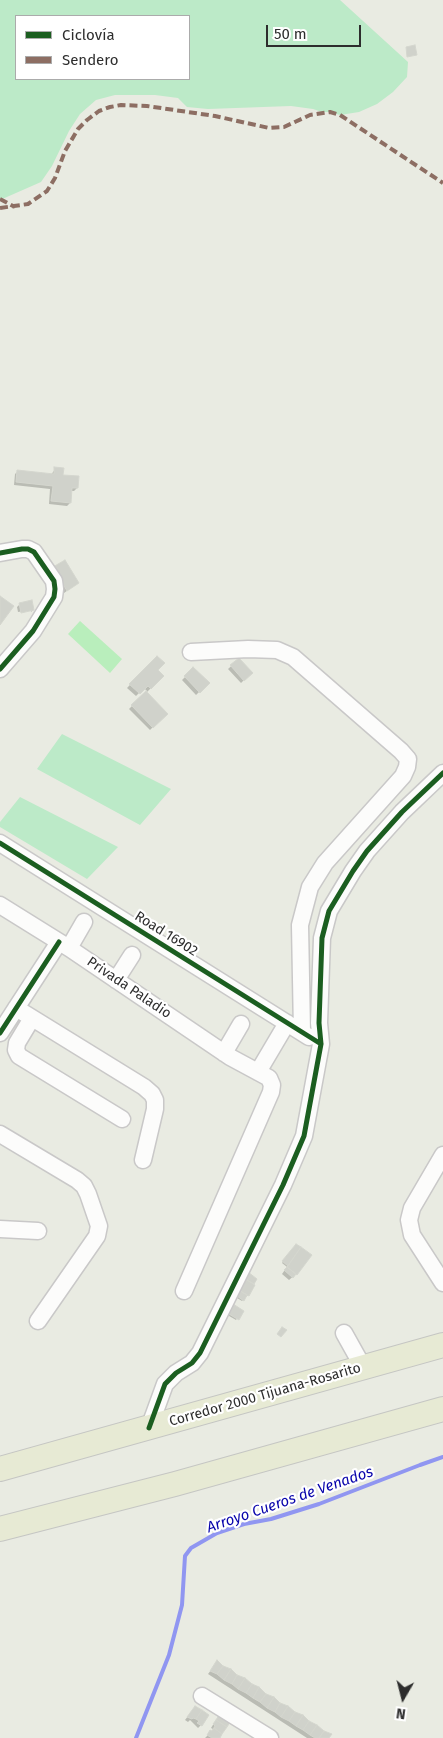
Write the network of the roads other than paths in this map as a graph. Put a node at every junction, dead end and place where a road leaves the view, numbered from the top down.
1 (0, 553) edge
2 (191, 652) dead end
3 (0, 669) edge
4 (443, 773) edge
5 (0, 842) edge
6 (0, 905) edge
7 (84, 922) dead end
8 (64, 945) junction
9 (132, 955) dead end
10 (116, 980) junction
11 (16, 1008) junction
12 (32, 1018) junction
13 (287, 1023) junction
14 (241, 1024) dead end
15 (302, 1032) junction
16 (0, 1033) edge
17 (321, 1044) junction
18 (224, 1053) junction
19 (258, 1072) junction
20 (122, 1119) dead end
21 (0, 1134) edge
22 (443, 1155) edge
23 (143, 1160) dead end
24 (0, 1229) edge
25 (38, 1230) dead end
26 (443, 1282) edge
27 (184, 1291) dead end
28 (38, 1321) dead end
29 (344, 1333) dead end
30 (443, 1345) edge
31 (363, 1368) junction
32 (443, 1409) edge
33 (148, 1428) junction
34 (0, 1469) edge
35 (88, 1506) junction
36 (0, 1529) edge
37 (0, 1541) edge
38 (202, 1696) dead end
39 (249, 1733) edge
40 (270, 1738) edge

1 - 3 street
2 - 15 street
4 - 17 street
5 - 13 street, Road 16902
6 - 8 street, Privada Paladio
7 - 8 street
8 - 10 street, Privada Paladio
8 - 11 street
9 - 10 street
10 - 18 street, Privada Paladio
11 - 12 street
11 - 16 street
12 - 20 street
12 - 23 street
13 - 15 street, Road 16902
13 - 19 street
14 - 18 street
15 - 17 street, Road 16902
17 - 33 street
18 - 19 street, Privada Paladio
19 - 27 street
21 - 28 street
22 - 26 street
24 - 25 street
29 - 31 street
30 - 31 highway, Corredor 2000 Tijuana-Rosarito
31 - 33 highway, Corredor 2000 Tijuana-Rosarito
32 - 35 highway
33 - 34 highway, Corredor 2000 Tijuana-Rosarito
35 - 36 highway
35 - 37 highway
38 - 39 street
39 - 40 street

